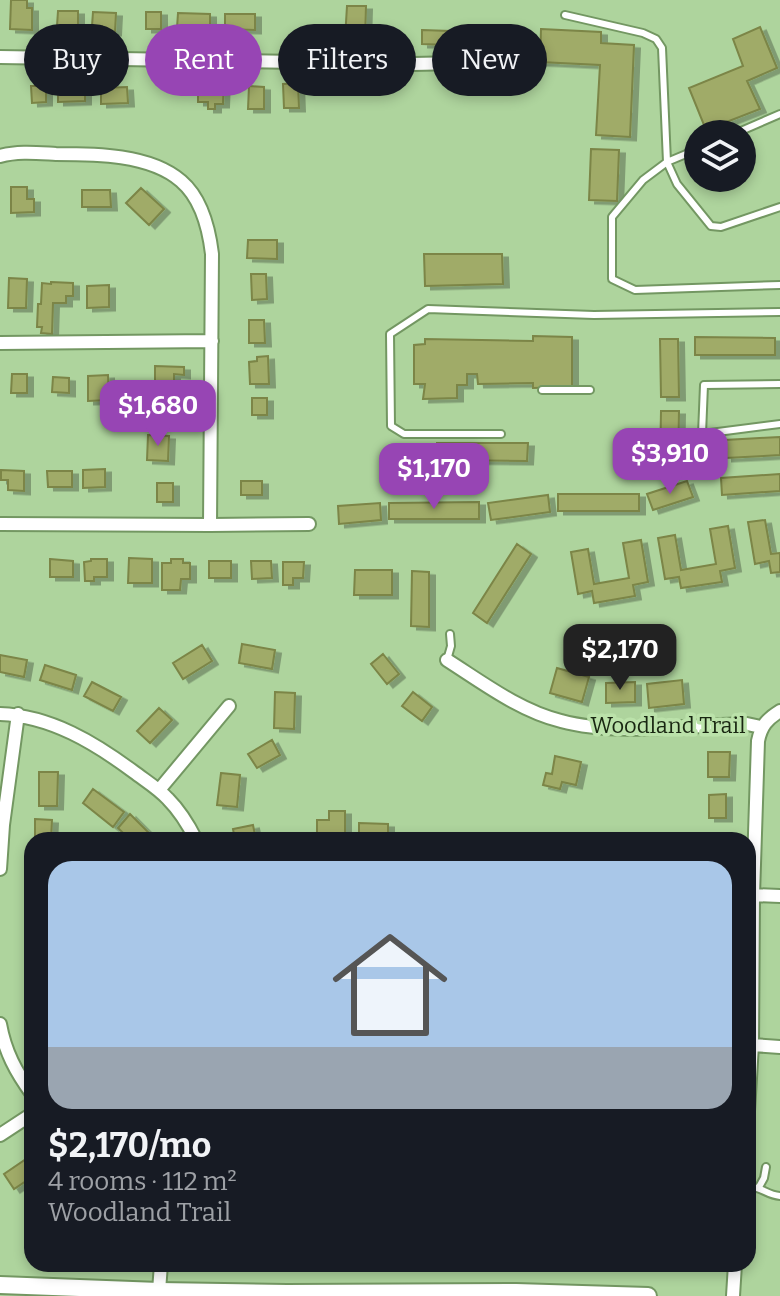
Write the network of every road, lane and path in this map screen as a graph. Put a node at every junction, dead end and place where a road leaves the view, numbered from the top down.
1 (565, 15) dead end
2 (0, 57) edge
3 (432, 63) edge
4 (780, 114) edge
5 (756, 124) edge
6 (684, 155) edge
7 (0, 156) edge
8 (667, 162) junction
9 (780, 207) edge
10 (780, 285) edge
11 (780, 312) edge
12 (212, 341) junction
13 (0, 343) edge
14 (780, 384) edge
15 (542, 390) dead end
16 (590, 390) dead end
17 (780, 424) edge
18 (501, 434) dead end
19 (0, 524) edge
20 (309, 524) dead end
21 (210, 525) junction
22 (450, 634) dead end
23 (447, 660) joint
24 (229, 706) dead end
25 (780, 711) edge
26 (0, 714) edge
27 (18, 714) junction
28 (761, 727) junction
29 (159, 790) junction
30 (191, 832) edge
31 (754, 832) edge
32 (0, 869) edge
33 (780, 896) edge
34 (756, 901) edge
35 (0, 1024) edge
36 (756, 1045) edge
37 (780, 1047) edge
38 (24, 1083) edge
39 (24, 1119) edge
40 (0, 1135) edge
41 (766, 1167) dead end
42 (756, 1187) edge
43 (759, 1187) junction
44 (780, 1196) edge
45 (160, 1272) edge
46 (734, 1272) edge
47 (0, 1285) edge
48 (159, 1291) junction
49 (431, 1294) edge
50 (513, 1294) edge
51 (648, 1296) edge
52 (733, 1296) edge

1 - 8 lane
2 - 3 street
4 - 5 lane
6 - 8 lane
7 - 12 street
8 - 9 lane
8 - 10 lane
11 - 18 lane
12 - 13 street
12 - 21 street
14 - 17 lane
15 - 16 lane
19 - 21 street
20 - 21 street
22 - 23 lane
23 - 28 street, Woodland Trail
24 - 29 street
25 - 28 street
26 - 27 street
27 - 29 street
27 - 32 street
28 - 31 street
29 - 30 street
33 - 34 street
35 - 38 street
36 - 37 street
39 - 40 street
41 - 43 lane
42 - 43 lane
43 - 44 lane
45 - 48 street
46 - 52 street
47 - 48 street
48 - 49 street
49 - 50 street
50 - 51 street

